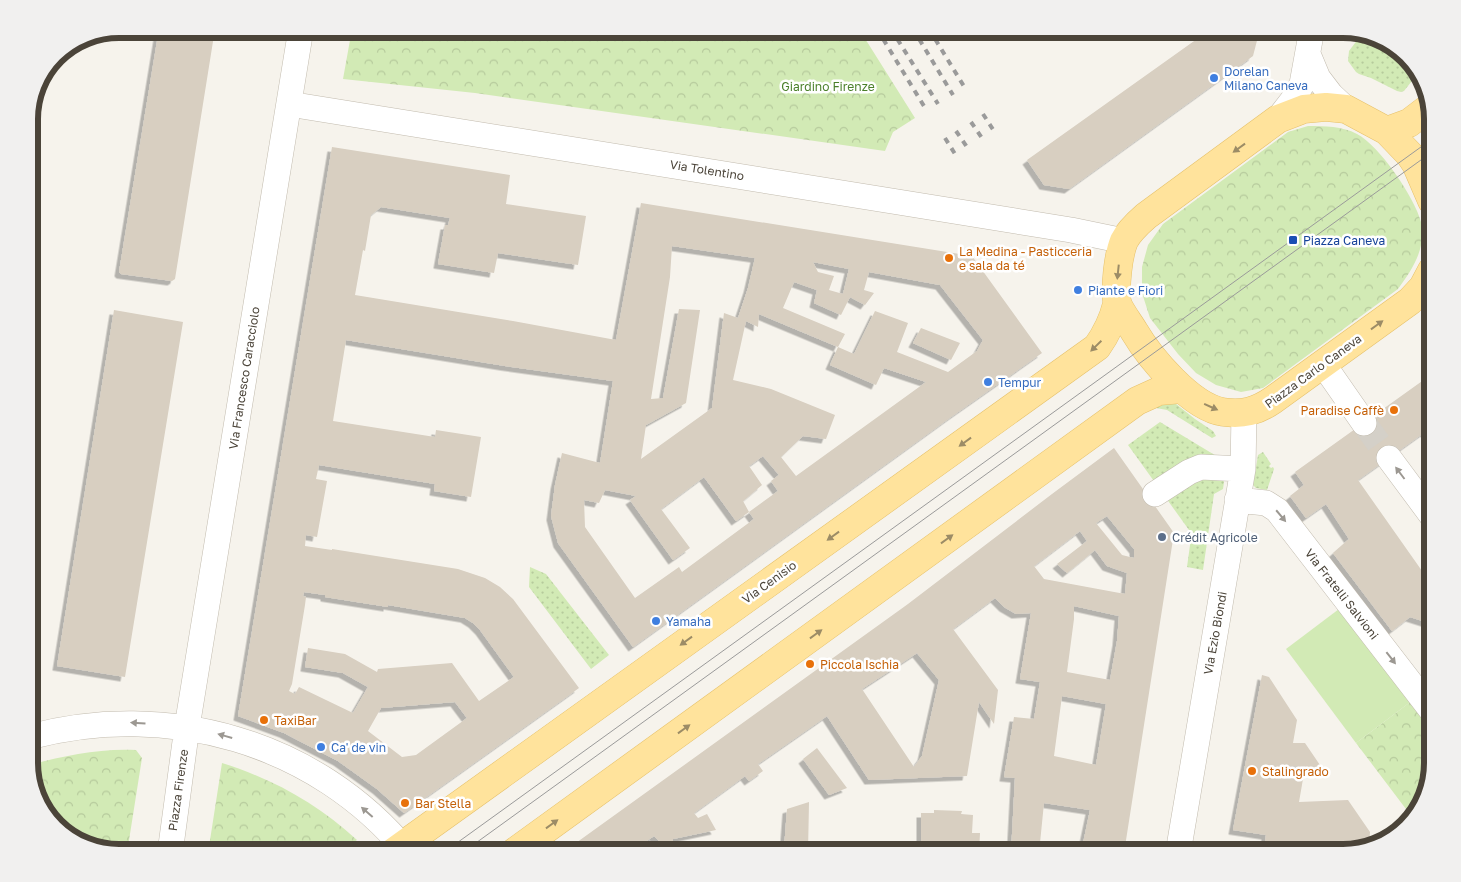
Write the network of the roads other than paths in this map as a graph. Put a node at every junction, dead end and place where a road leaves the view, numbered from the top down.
1 (300, 38) edge
2 (1311, 38) edge
3 (1308, 54) junction
4 (289, 104) junction
5 (1346, 109) junction
6 (1423, 112) edge
7 (1278, 119) junction
8 (1387, 131) junction
9 (1423, 180) edge
10 (1124, 241) junction
11 (1423, 287) edge
12 (1117, 304) junction
13 (1323, 364) junction
14 (1182, 389) junction
15 (1244, 413) junction
16 (1364, 423) tunnel mouth
17 (1389, 458) tunnel mouth
18 (1242, 469) junction
19 (1155, 494) dead end
20 (1237, 500) junction
21 (1424, 505) edge
22 (1424, 700) edge
23 (187, 727) junction
24 (38, 735) edge
25 (171, 844) edge
26 (395, 844) edge
27 (411, 844) edge
28 (525, 844) edge
29 (1180, 844) edge

1 - 4 street, Via Francesco Caracciolo
2 - 3 street
3 - 5 street
3 - 7 street
4 - 10 street, Via Tolentino
4 - 23 street, Via Francesco Caracciolo
5 - 7 main road
5 - 8 main road
6 - 8 main road
7 -> 10 main road
8 - 9 main road
10 -> 12 main road
13 -> 11 main road, Piazza Carlo Caneva
12 - 14 main road, Piazza Carlo Caneva
12 -> 27 main road, Via Cenisio
13 - 15 main road, Piazza Carlo Caneva
13 - 16 street
14 -> 15 main road, Piazza Carlo Caneva
28 -> 14 main road
15 - 18 street, Via Ezio Biondi
21 -> 17 street
18 - 19 street
18 - 20 street, Via Ezio Biondi
20 -> 22 street, Via Fratelli Salvioni
20 - 29 street, Via Ezio Biondi
23 -> 24 street
23 - 25 street, Piazza Firenze
26 -> 23 street

